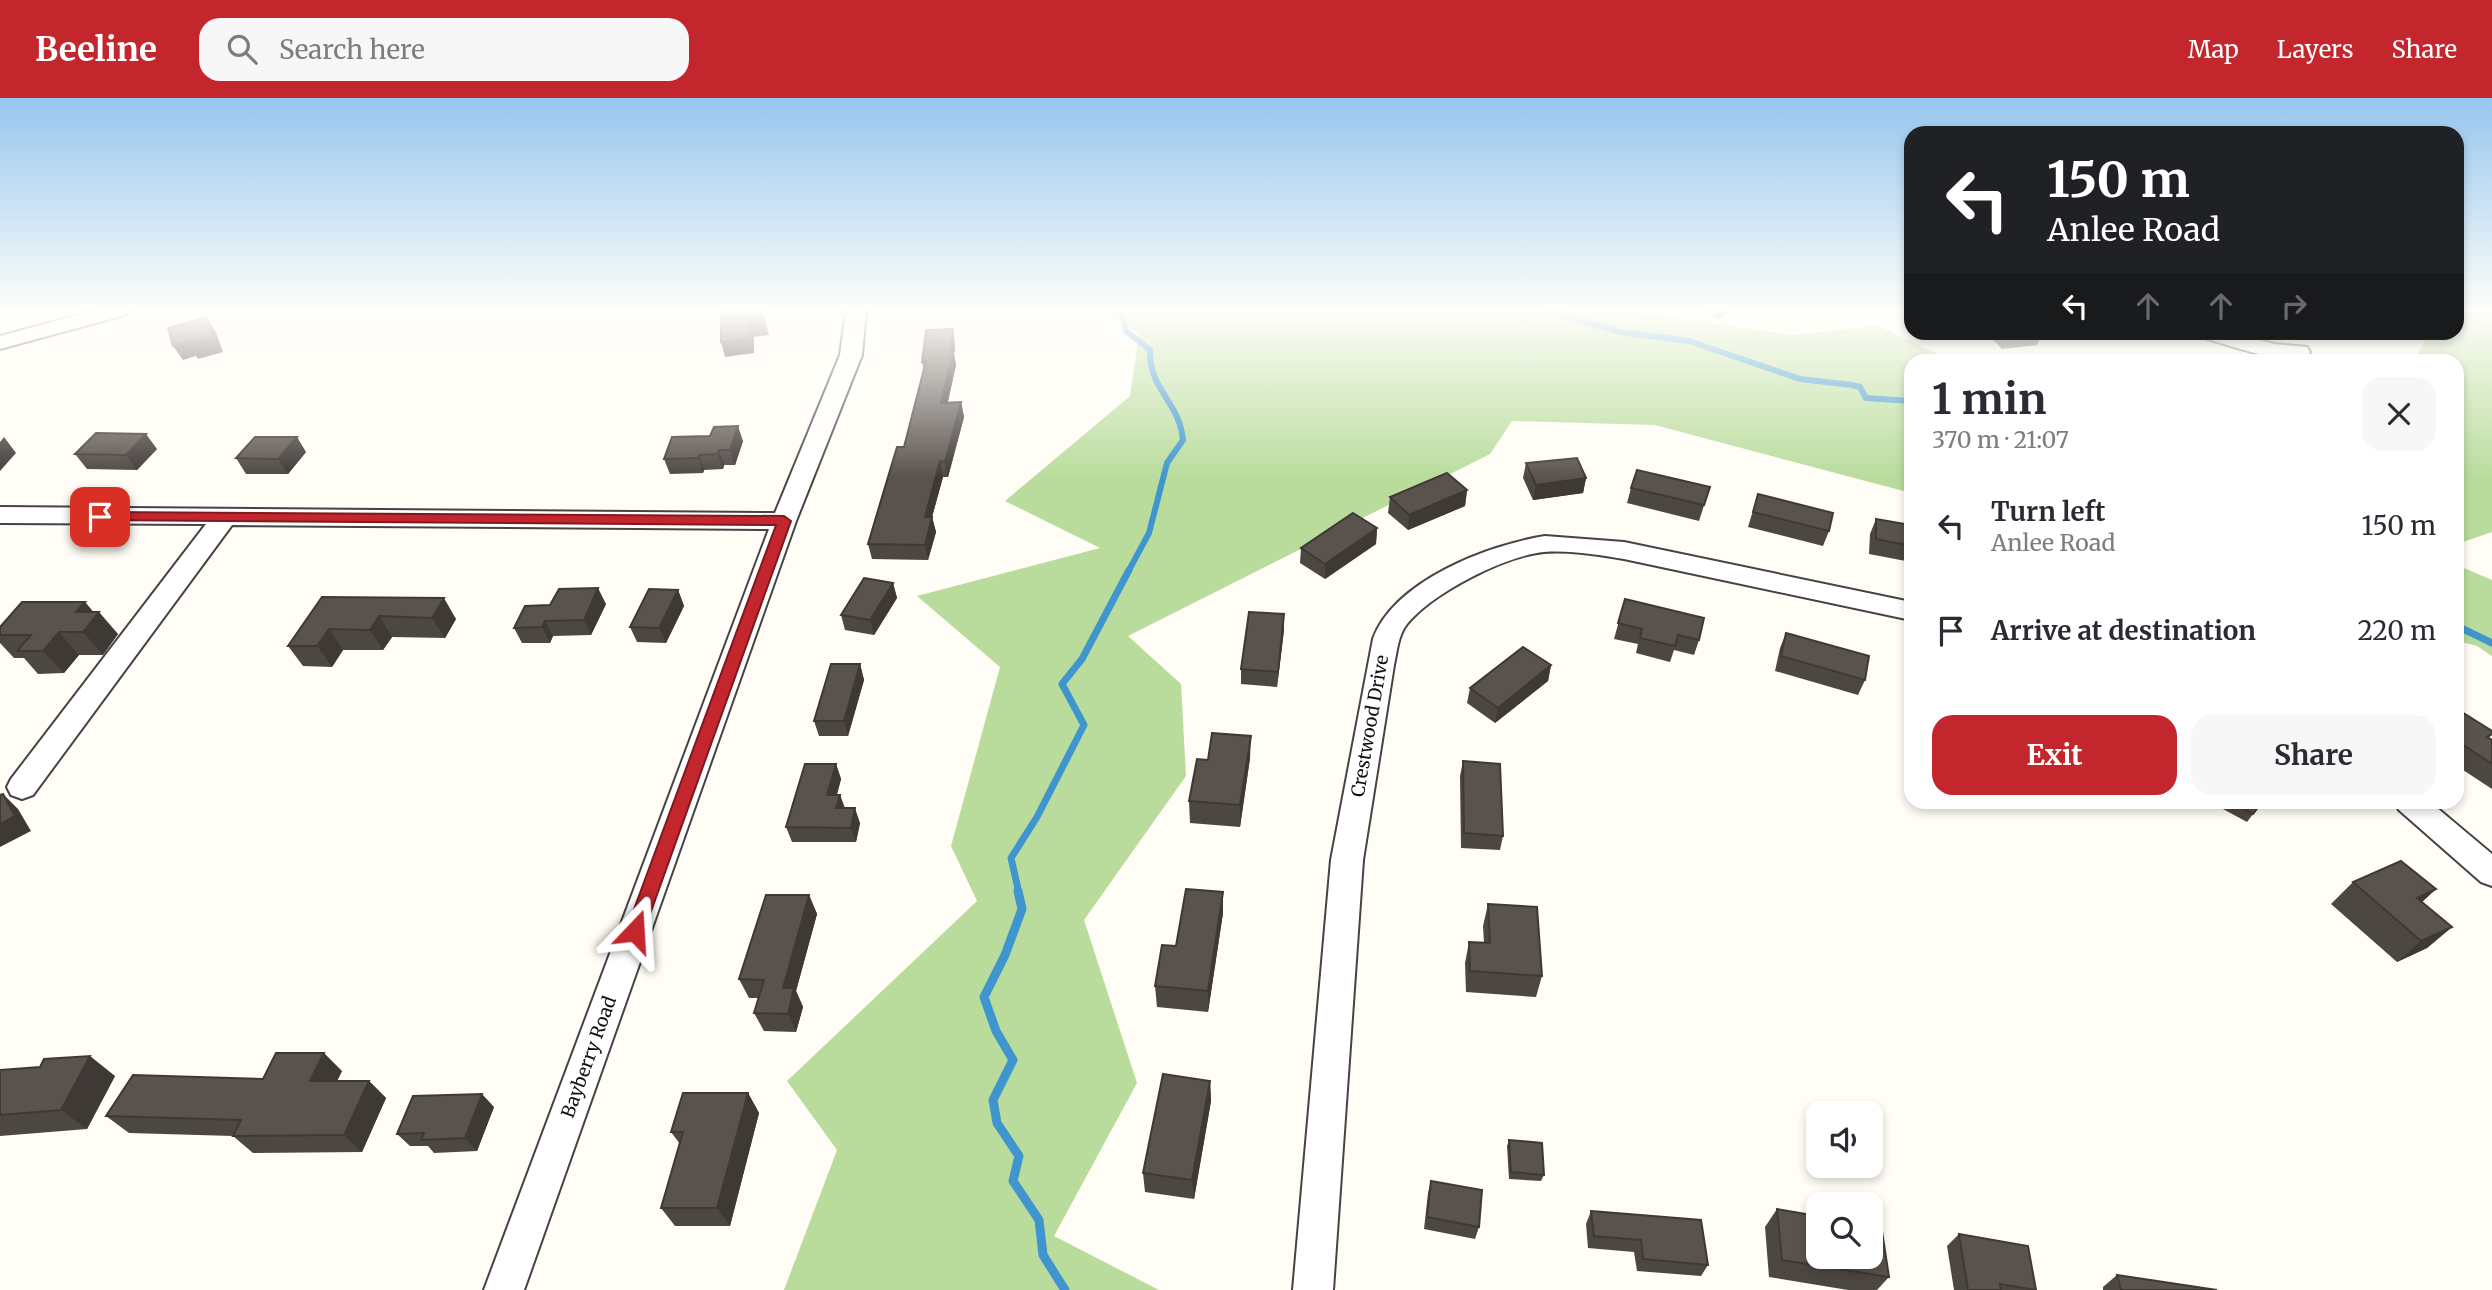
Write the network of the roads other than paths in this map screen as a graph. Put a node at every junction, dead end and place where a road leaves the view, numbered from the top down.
1 (846, 367) edge
2 (0, 516) edge
3 (224, 518) junction
4 (784, 521) junction
5 (1904, 610) edge
6 (22, 787) dead end
7 (2418, 809) edge
8 (2492, 873) edge
9 (504, 1290) edge
10 (1313, 1290) edge

1 - 4 street, Bayberry Road
2 - 3 street
3 - 4 street
3 - 6 street
4 - 9 street, Bayberry Road
5 - 10 street, Crestwood Drive
7 - 8 street

